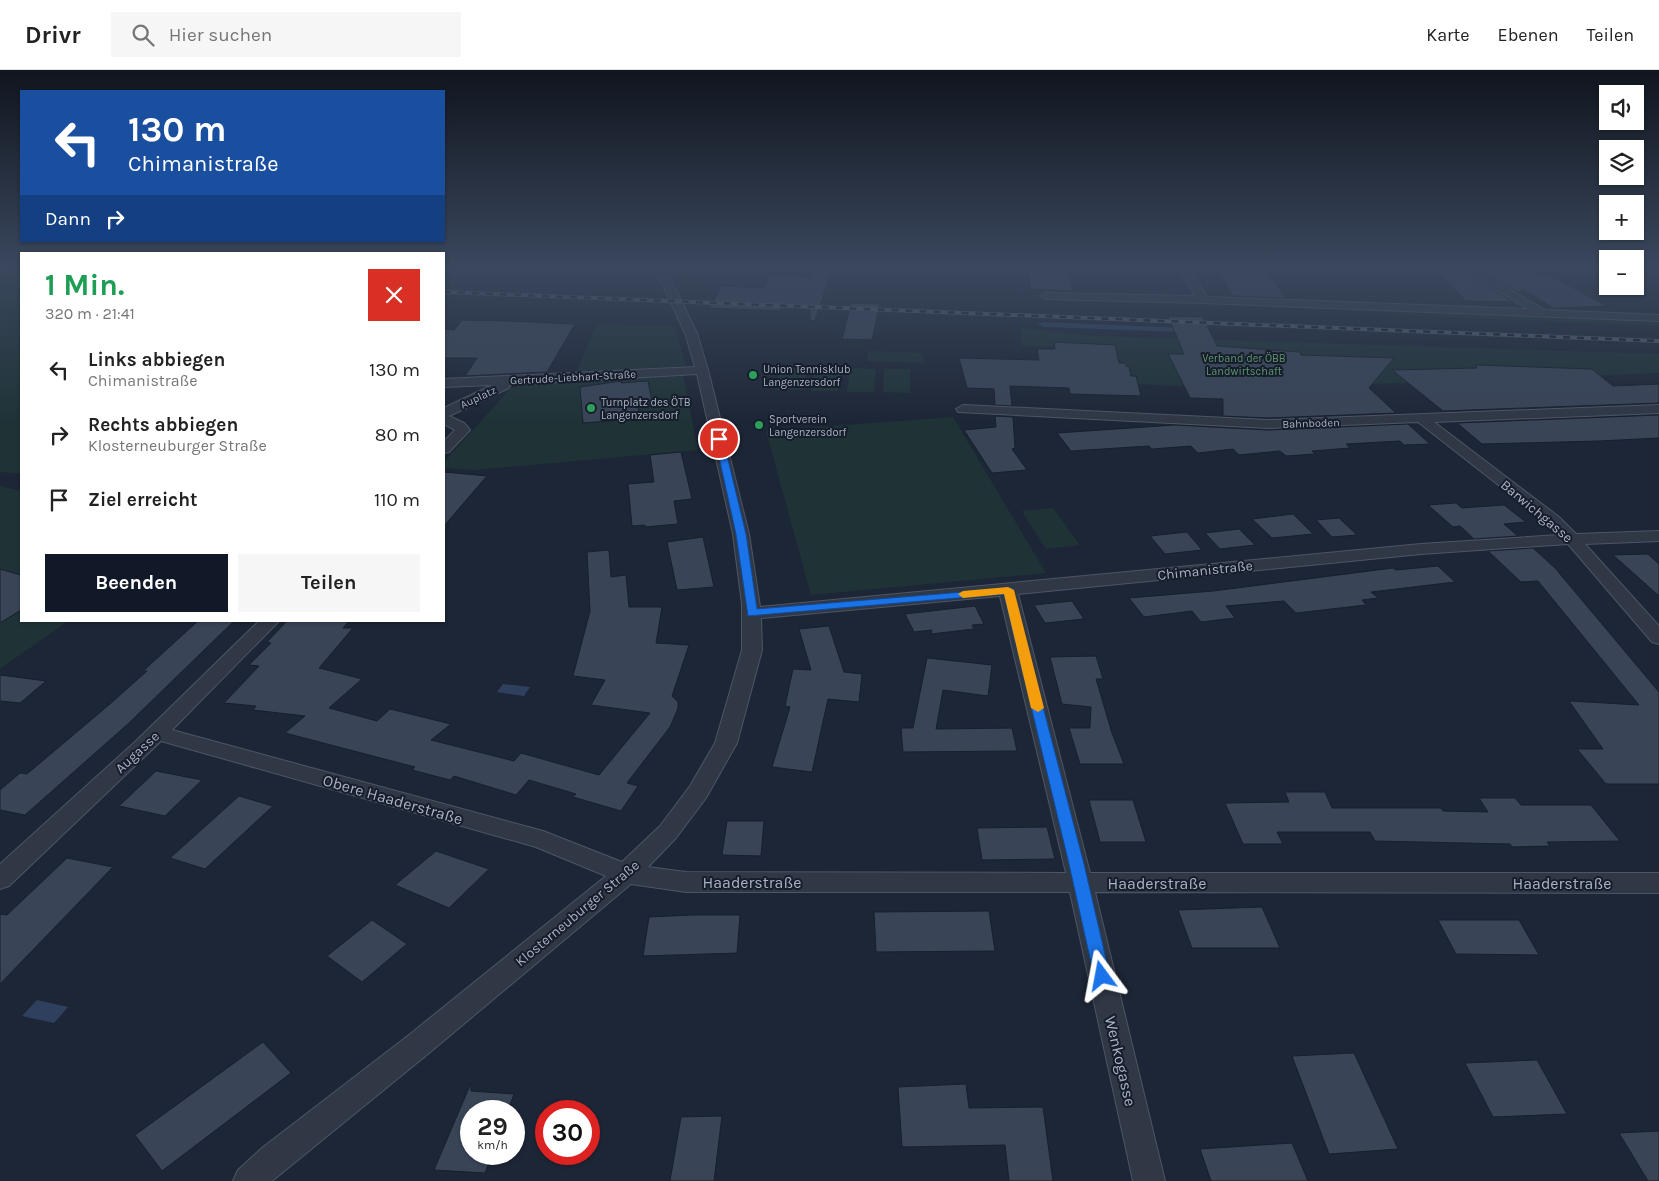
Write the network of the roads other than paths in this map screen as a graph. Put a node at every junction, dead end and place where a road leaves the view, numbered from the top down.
1 (684, 318) edge
2 (702, 370) junction
3 (512, 381) junction
4 (445, 383) edge
5 (964, 409) dead end
6 (1659, 409) edge
7 (445, 413) edge
8 (445, 419) edge
9 (1422, 419) junction
10 (445, 448) edge
11 (1659, 536) edge
12 (1572, 539) junction
13 (1008, 590) junction
14 (752, 613) junction
15 (269, 622) edge
16 (1659, 638) edge
17 (157, 732) junction
18 (626, 874) junction
19 (0, 878) edge
20 (1080, 883) junction
21 (1659, 883) edge
22 (248, 1181) edge
23 (1149, 1181) edge

1 - 2 street, Klosterneuburger Straße
2 - 3 street, Gertrude-Liebhart-Straße
2 - 14 street, Klosterneuburger Straße
3 - 4 street, Gertrude-Liebhart-Straße
3 - 7 street, Auplatz
5 - 9 street, Bahnboden
6 - 9 street, Bahnboden
8 - 10 street, Auplatz
9 - 12 street, Barwichgasse
11 - 12 street, Chimanistraße
12 - 13 street, Chimanistraße
12 - 16 street, Barwichgasse
13 - 14 street, Chimanistraße
13 - 20 street, Wenkogasse
14 - 18 street, Klosterneuburger Straße
15 - 17 street, Augasse
17 - 18 street, Obere Haaderstraße
17 - 19 street, Augasse
18 - 20 street, Haaderstraße
18 - 22 street, Klosterneuburger Straße
20 - 21 street, Haaderstraße
20 - 23 street, Wenkogasse

